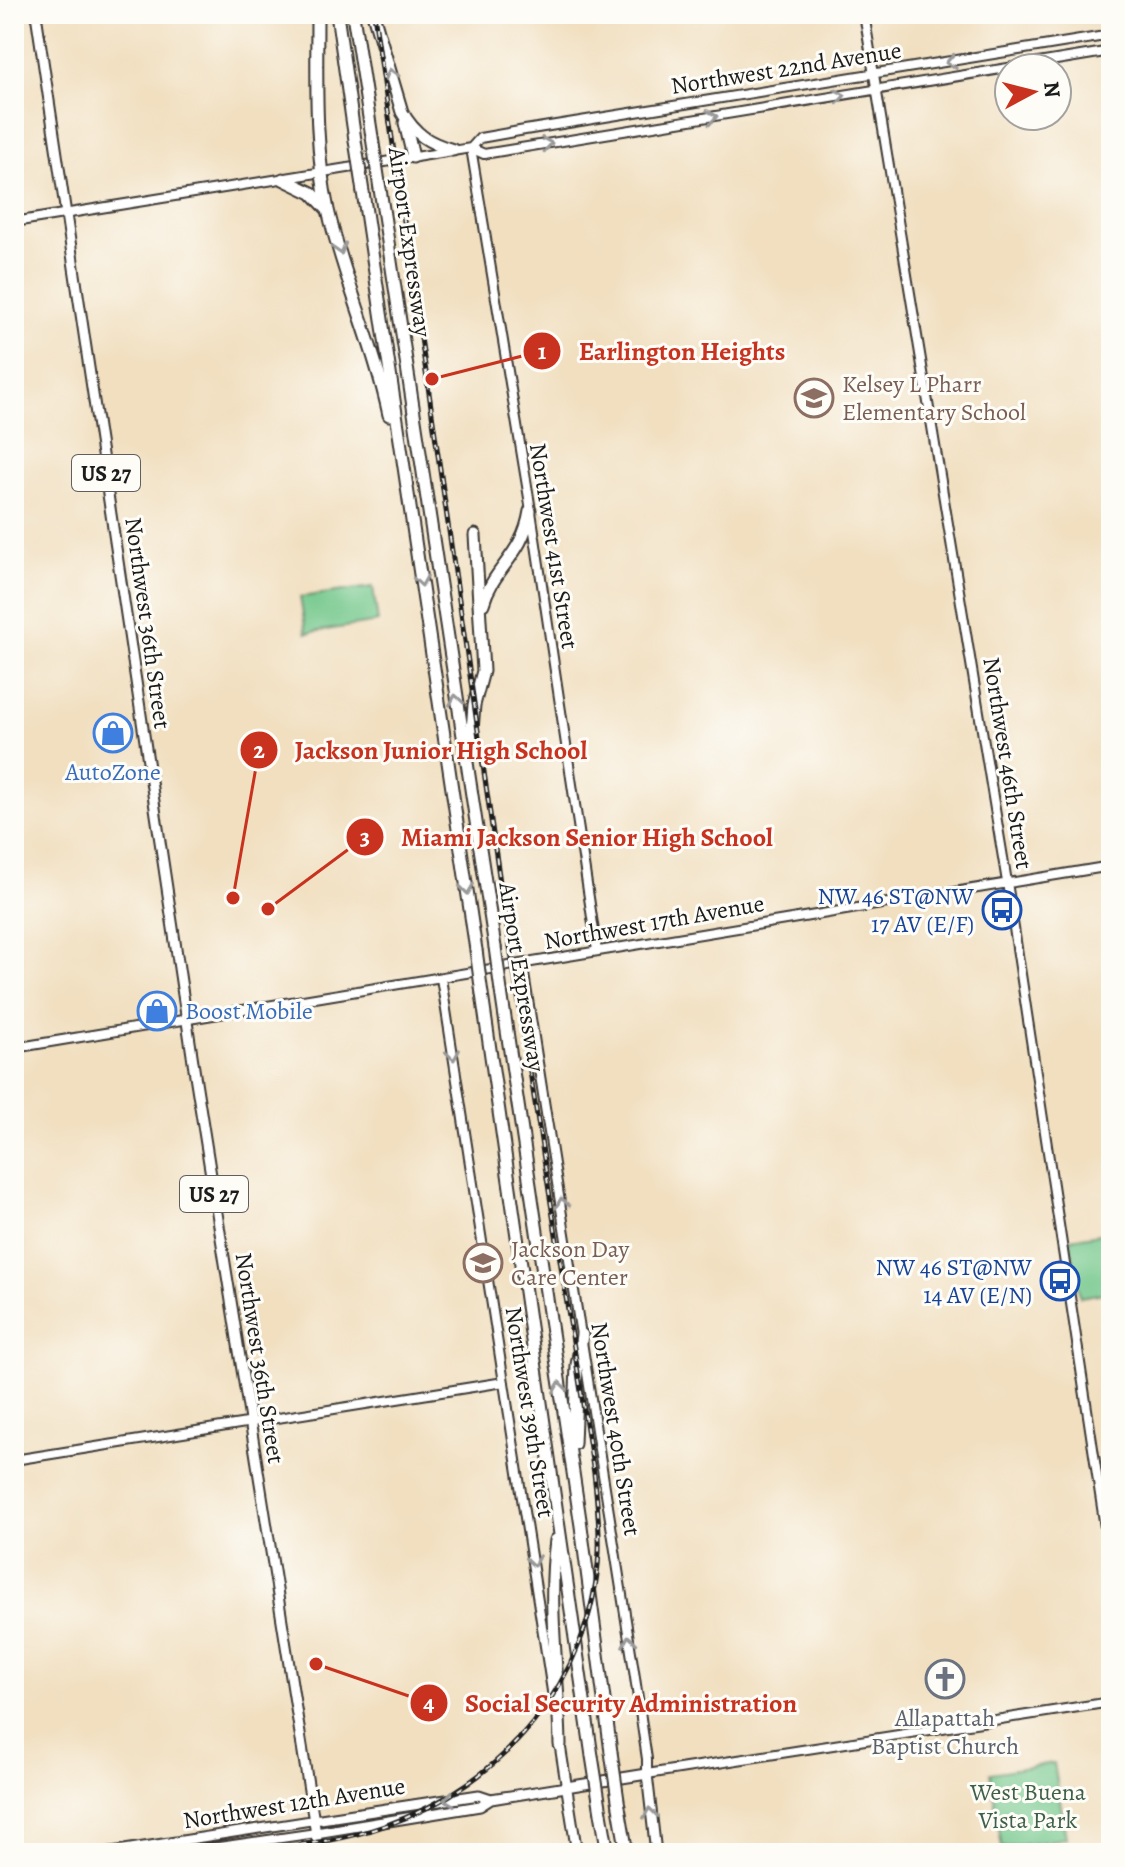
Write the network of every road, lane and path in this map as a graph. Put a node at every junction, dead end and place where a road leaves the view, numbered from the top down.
1 (36, 14) edge
2 (317, 14) edge
3 (337, 14) edge
4 (353, 14) edge
5 (373, 14) edge
6 (864, 14) edge
7 (1111, 35) edge
8 (1111, 51) edge
9 (876, 74) junction
10 (878, 90) junction
11 (402, 112) junction
12 (471, 148) junction
13 (453, 150) junction
14 (413, 157) junction
15 (322, 173) junction
16 (283, 179) junction
17 (328, 211) junction
18 (66, 214) junction
19 (14, 222) edge
20 (408, 504) junction
21 (530, 511) junction
22 (475, 535) dead end
23 (481, 624) junction
24 (468, 777) junction
25 (1111, 866) edge
26 (1007, 882) junction
27 (597, 951) junction
28 (525, 964) junction
29 (441, 978) junction
30 (187, 1021) junction
31 (14, 1048) edge
32 (582, 1335) junction
33 (504, 1382) junction
34 (250, 1422) junction
35 (14, 1460) edge
36 (576, 1492) junction
37 (558, 1527) junction
38 (1111, 1567) edge
39 (1111, 1702) edge
40 (560, 1745) junction
41 (647, 1774) junction
42 (567, 1787) junction
43 (491, 1799) junction
44 (314, 1820) junction
45 (316, 1833) junction
46 (606, 1849) edge
47 (627, 1851) edge
48 (102, 1853) edge
49 (178, 1853) edge
50 (319, 1853) edge
51 (577, 1853) edge
52 (656, 1853) edge

1 - 18 main road, Northwest 36th Street / US 27
2 - 15 highway
3 - 20 highway, Airport Expressway, bridge
24 -> 4 highway, Airport Expressway, bridge
11 -> 5 highway
6 - 9 main road, Northwest 46th Street
7 -> 9 main road, Northwest 22nd Avenue
8 - 10 main road, Northwest 22nd Avenue
9 - 10 main road, Northwest 46th Street
9 - 12 main road, Northwest 22nd Avenue
12 -> 10 main road, Northwest 22nd Avenue
10 - 26 main road, Northwest 46th Street
11 - 13 highway
11 - 14 highway
12 - 13 main road, Northwest 22nd Avenue
12 - 21 main road, Northwest 41st Street
13 - 14 main road, Northwest 22nd Avenue
14 - 15 main road, Northwest 22nd Avenue
15 - 16 main road, Northwest 22nd Avenue
15 - 17 highway
16 - 17 highway
16 - 18 main road, Northwest 22nd Avenue
17 -> 20 highway
18 - 19 main road, Northwest 22nd Avenue
18 - 30 main road, Northwest 36th Street / US 27
20 -> 37 highway, Airport Expressway, bridge
21 - 23 highway
21 - 27 main road, Northwest 41st Street
22 - 23 highway
23 - 24 highway
36 -> 24 highway, Airport Expressway, bridge
25 - 26 main road, Northwest 17th Avenue
26 - 27 main road, Northwest 17th Avenue
26 - 38 main road, Northwest 46th Street
27 - 28 main road, Northwest 17th Avenue
28 - 29 main road, Northwest 17th Avenue
32 -> 28 main road, Northwest 40th Street
29 - 30 main road, Northwest 17th Avenue
29 -> 33 main road, Northwest 39th Street
30 - 31 main road, Northwest 17th Avenue
30 - 34 main road, Northwest 36th Street / US 27
32 - 36 highway
41 -> 32 main road, Northwest 40th Street
33 - 34 main road
33 -> 40 main road, Northwest 39th Street
34 - 35 main road
34 - 44 main road, Northwest 36th Street / US 27
36 - 47 highway, Airport Expressway, bridge
37 - 40 highway
37 - 46 highway, Airport Expressway, bridge
39 - 41 main road, Northwest 12th Avenue
40 - 42 main road, Northwest 39th Street
41 - 42 main road, Northwest 12th Avenue
52 -> 41 main road, Northwest 40th Street
42 - 43 main road, Northwest 12th Avenue
42 - 51 main road, Northwest 39th Street
43 -> 44 main road, Northwest 12th Avenue
43 - 45 main road, Northwest 12th Avenue
44 - 45 main road, Northwest 36th Street / US 27
44 - 48 main road, Northwest 12th Avenue
45 - 49 main road, Northwest 12th Avenue
45 - 50 main road, Northwest 36th Street / US 27

